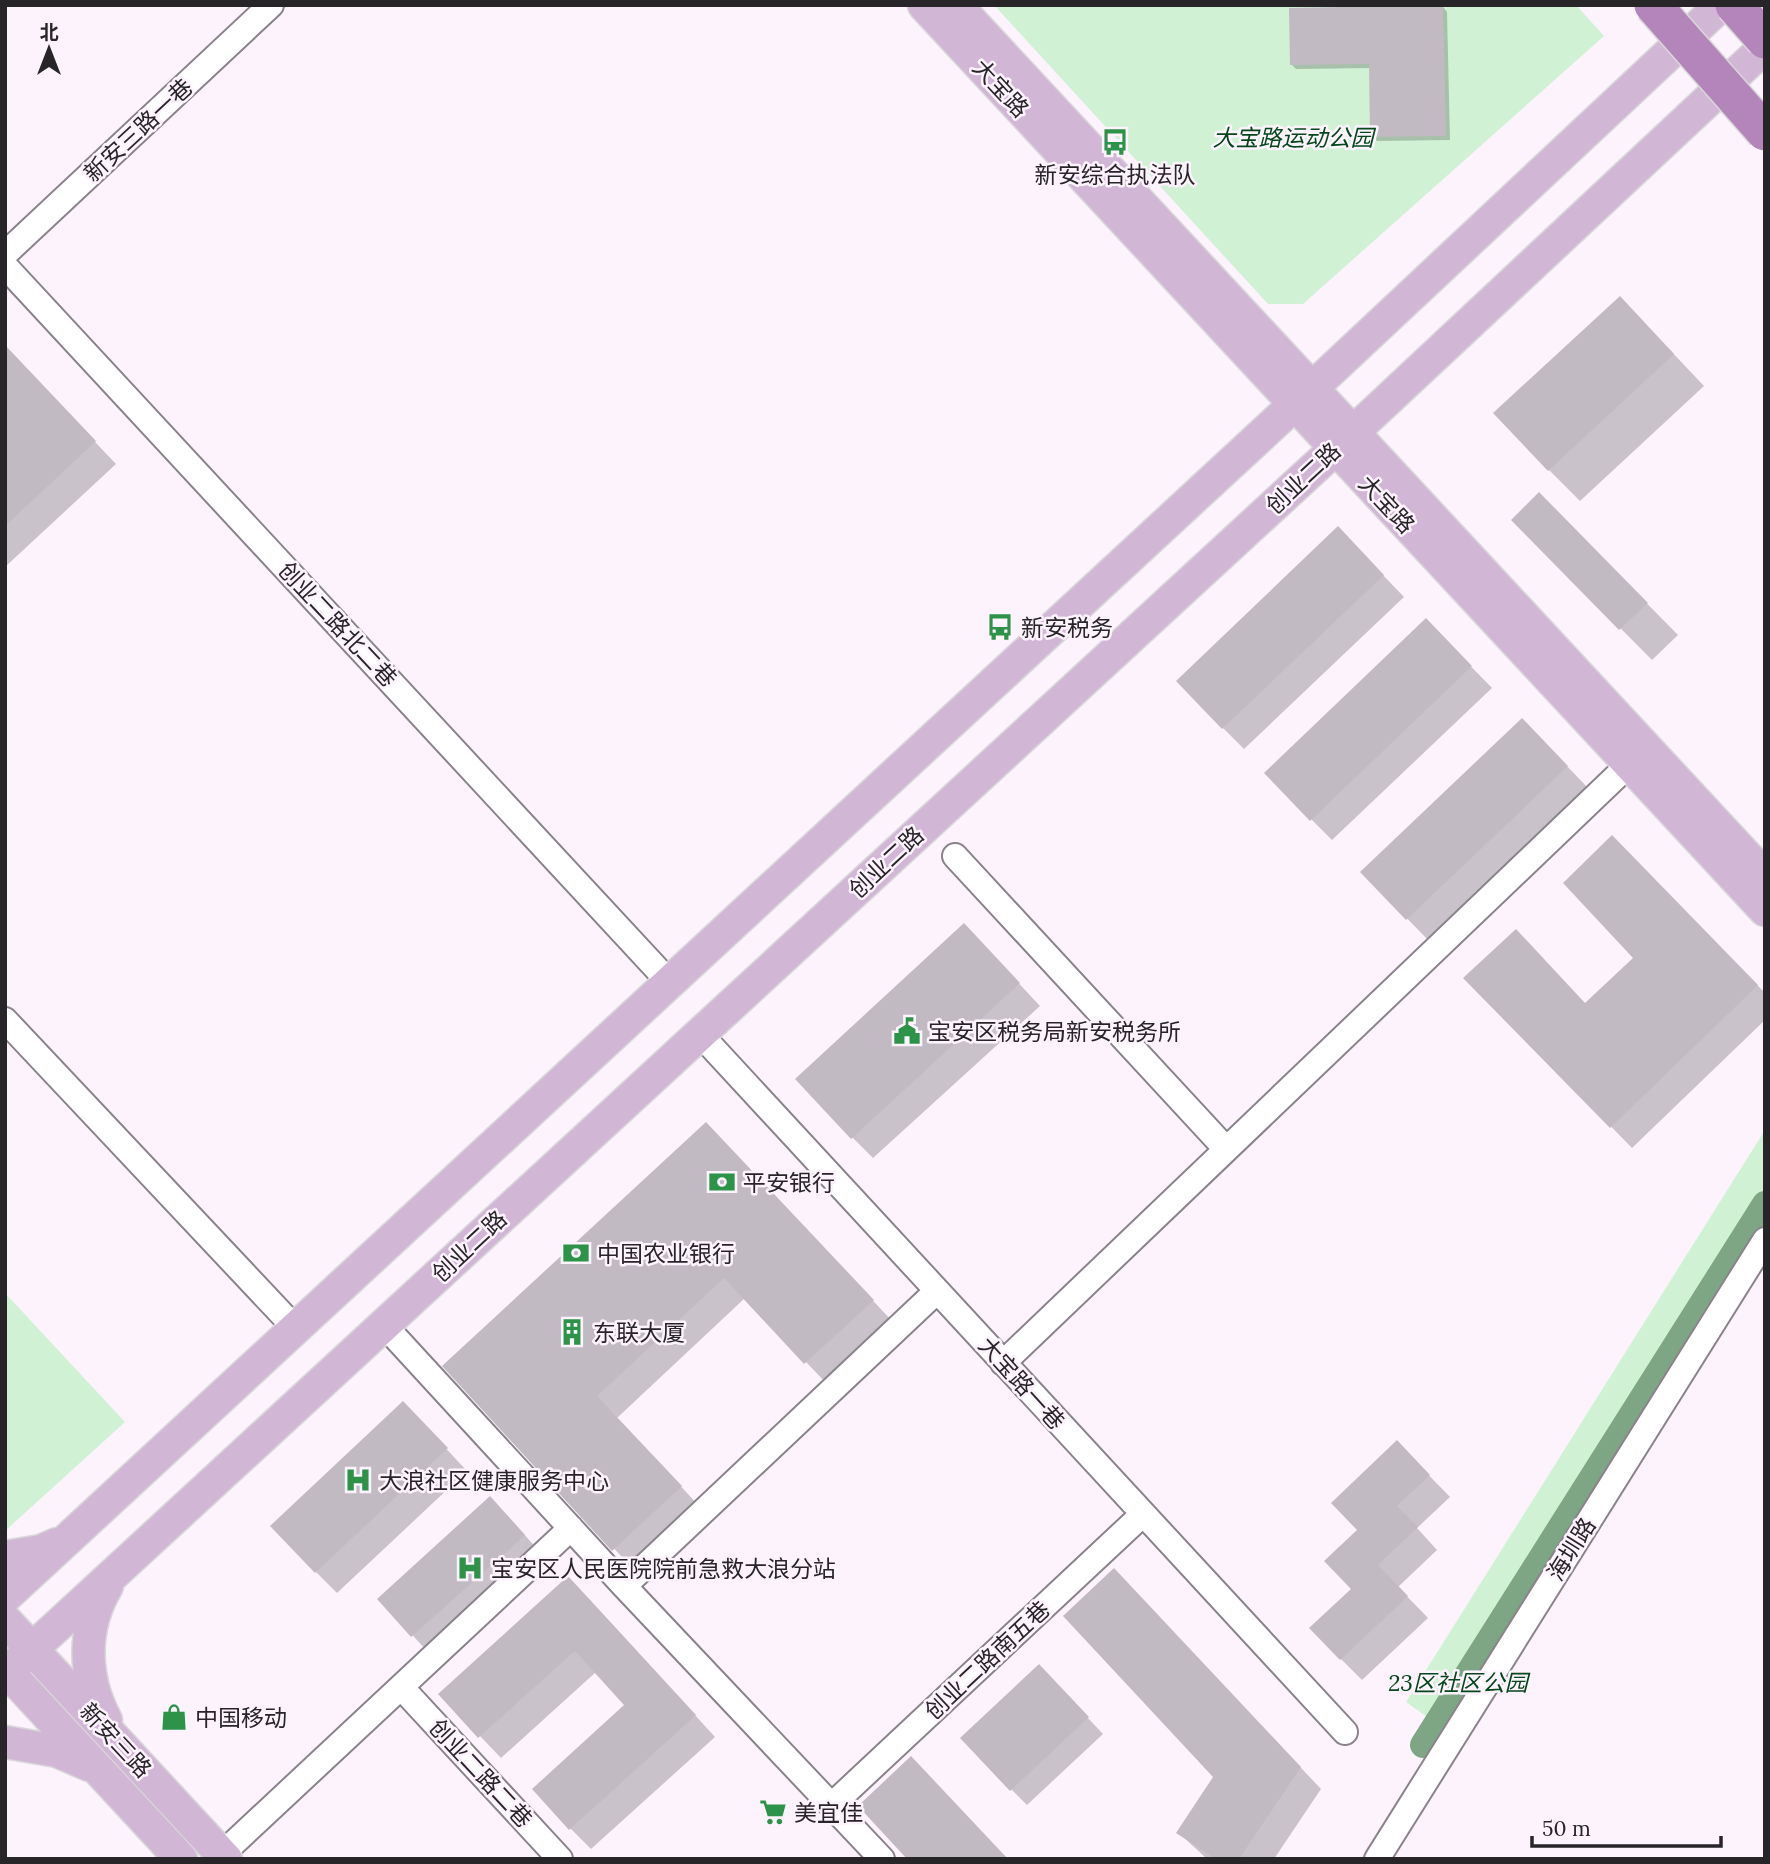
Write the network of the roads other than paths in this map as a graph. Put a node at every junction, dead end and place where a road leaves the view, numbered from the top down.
1 (271, 5) edge
2 (925, 5) edge
3 (956, 5) edge
4 (1653, 5) edge
5 (1721, 5) edge
6 (1734, 5) edge
7 (1765, 40) edge
8 (1765, 47) edge
9 (1765, 132) edge
10 (5, 254) edge
11 (5, 266) edge
12 (1303, 397) junction
13 (1344, 441) junction
14 (1638, 756) junction
15 (955, 856) dead end
16 (1765, 876) edge
17 (1765, 910) edge
18 (670, 983) junction
19 (5, 1020) edge
20 (700, 1034) junction
21 (1226, 1149) junction
22 (1765, 1240) edge
23 (937, 1291) junction
24 (383, 1325) junction
25 (296, 1329) junction
26 (1003, 1363) junction
27 (1142, 1515) junction
28 (571, 1528) junction
29 (68, 1539) junction
30 (5, 1557) edge
31 (113, 1576) junction
32 (624, 1586) junction
33 (5, 1597) edge
34 (5, 1620) edge
35 (32, 1649) junction
36 (6, 1672) edge
37 (401, 1687) junction
38 (1345, 1732) dead end
39 (117, 1740) junction
40 (5, 1742) edge
41 (97, 1768) junction
42 (832, 1805) junction
43 (224, 1856) edge
44 (181, 1859) edge
45 (560, 1859) edge
46 (882, 1859) edge
47 (1377, 1859) edge

1 - 10 street, 新安三路一巷
2 - 12 main road, 大宝路
3 - 12 main road, 大宝路
4 - 9 highway, bridge
5 - 12 main road
6 - 7 highway, bridge
8 - 13 main road, 创业二路
11 - 18 street, 创业二路北二巷
12 - 13 main road, 大宝路
12 - 18 main road
13 - 14 main road, 大宝路
13 - 20 main road, 创业二路
14 - 16 main road, 大宝路
14 - 17 main road, 大宝路
14 - 21 street
15 - 21 street
18 - 25 main road
19 - 25 street
20 - 23 street, 大宝路一巷
20 - 24 main road, 创业二路
21 - 26 street
22 - 47 street, 海圳路
23 - 26 street, 大宝路一巷
23 - 32 street
24 - 28 street
24 - 31 main road, 创业二路
25 - 29 main road
26 - 27 street, 大宝路一巷
27 - 38 street, 大宝路一巷
27 - 42 street, 创业二路南五巷
28 - 32 street
28 - 37 street
29 - 30 main road
29 - 33 main road
31 - 35 main road, 创业二路
31 - 39 main road
32 - 42 street
34 - 35 main road, 新安三路
35 - 36 main road, 创业二路
35 - 39 main road, 新安三路
36 - 41 main road, 新安三路
37 - 43 street
37 - 45 street, 创业二路二巷
39 - 43 main road, 新安三路
40 - 41 main road
41 - 44 main road, 新安三路
42 - 46 street

